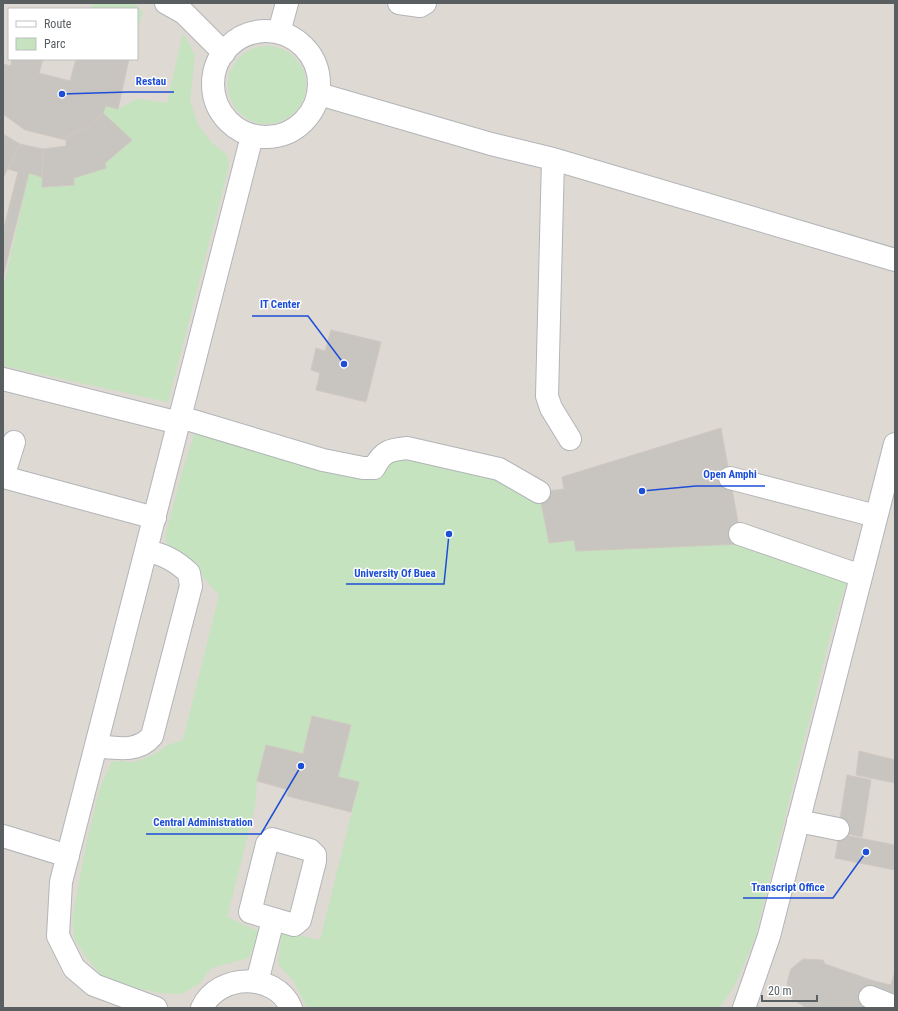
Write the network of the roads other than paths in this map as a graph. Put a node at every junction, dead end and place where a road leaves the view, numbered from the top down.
1 (166, 3) edge
2 (287, 3) edge
3 (399, 3) edge
4 (425, 3) edge
5 (279, 32) junction
6 (224, 53) junction
7 (320, 94) junction
8 (252, 136) junction
9 (553, 159) junction
10 (895, 260) edge
11 (3, 379) edge
12 (179, 420) junction
13 (570, 439) dead end
14 (14, 442) dead end
15 (895, 444) edge
16 (730, 478) dead end
17 (539, 492) dead end
18 (876, 516) junction
19 (154, 518) junction
20 (740, 534) dead end
21 (146, 550) junction
22 (861, 576) junction
23 (96, 746) junction
24 (798, 821) junction
25 (838, 829) dead end
26 (3, 836) edge
27 (68, 856) junction
28 (273, 920) dead end
29 (257, 982) junction
30 (870, 997) dead end
31 (895, 1007) edge
32 (156, 1008) edge
33 (202, 1008) edge
34 (291, 1008) edge
35 (744, 1008) edge

1 - 6 lane
2 - 5 lane
3 - 4 lane
5 - 6 lane
5 - 7 lane
6 - 8 lane
7 - 8 lane
7 - 9 lane
8 - 12 lane
9 - 10 lane
9 - 13 lane
11 - 12 lane
12 - 17 lane
12 - 19 lane
14 - 19 lane
15 - 18 lane
16 - 18 lane
18 - 22 lane
19 - 21 lane
20 - 22 lane
21 - 23 lane
21 - 23 lane
22 - 24 lane
23 - 27 lane
24 - 25 lane
24 - 35 lane
26 - 27 lane
27 - 32 lane
28 - 29 lane
29 - 33 lane
29 - 34 lane
30 - 31 lane

